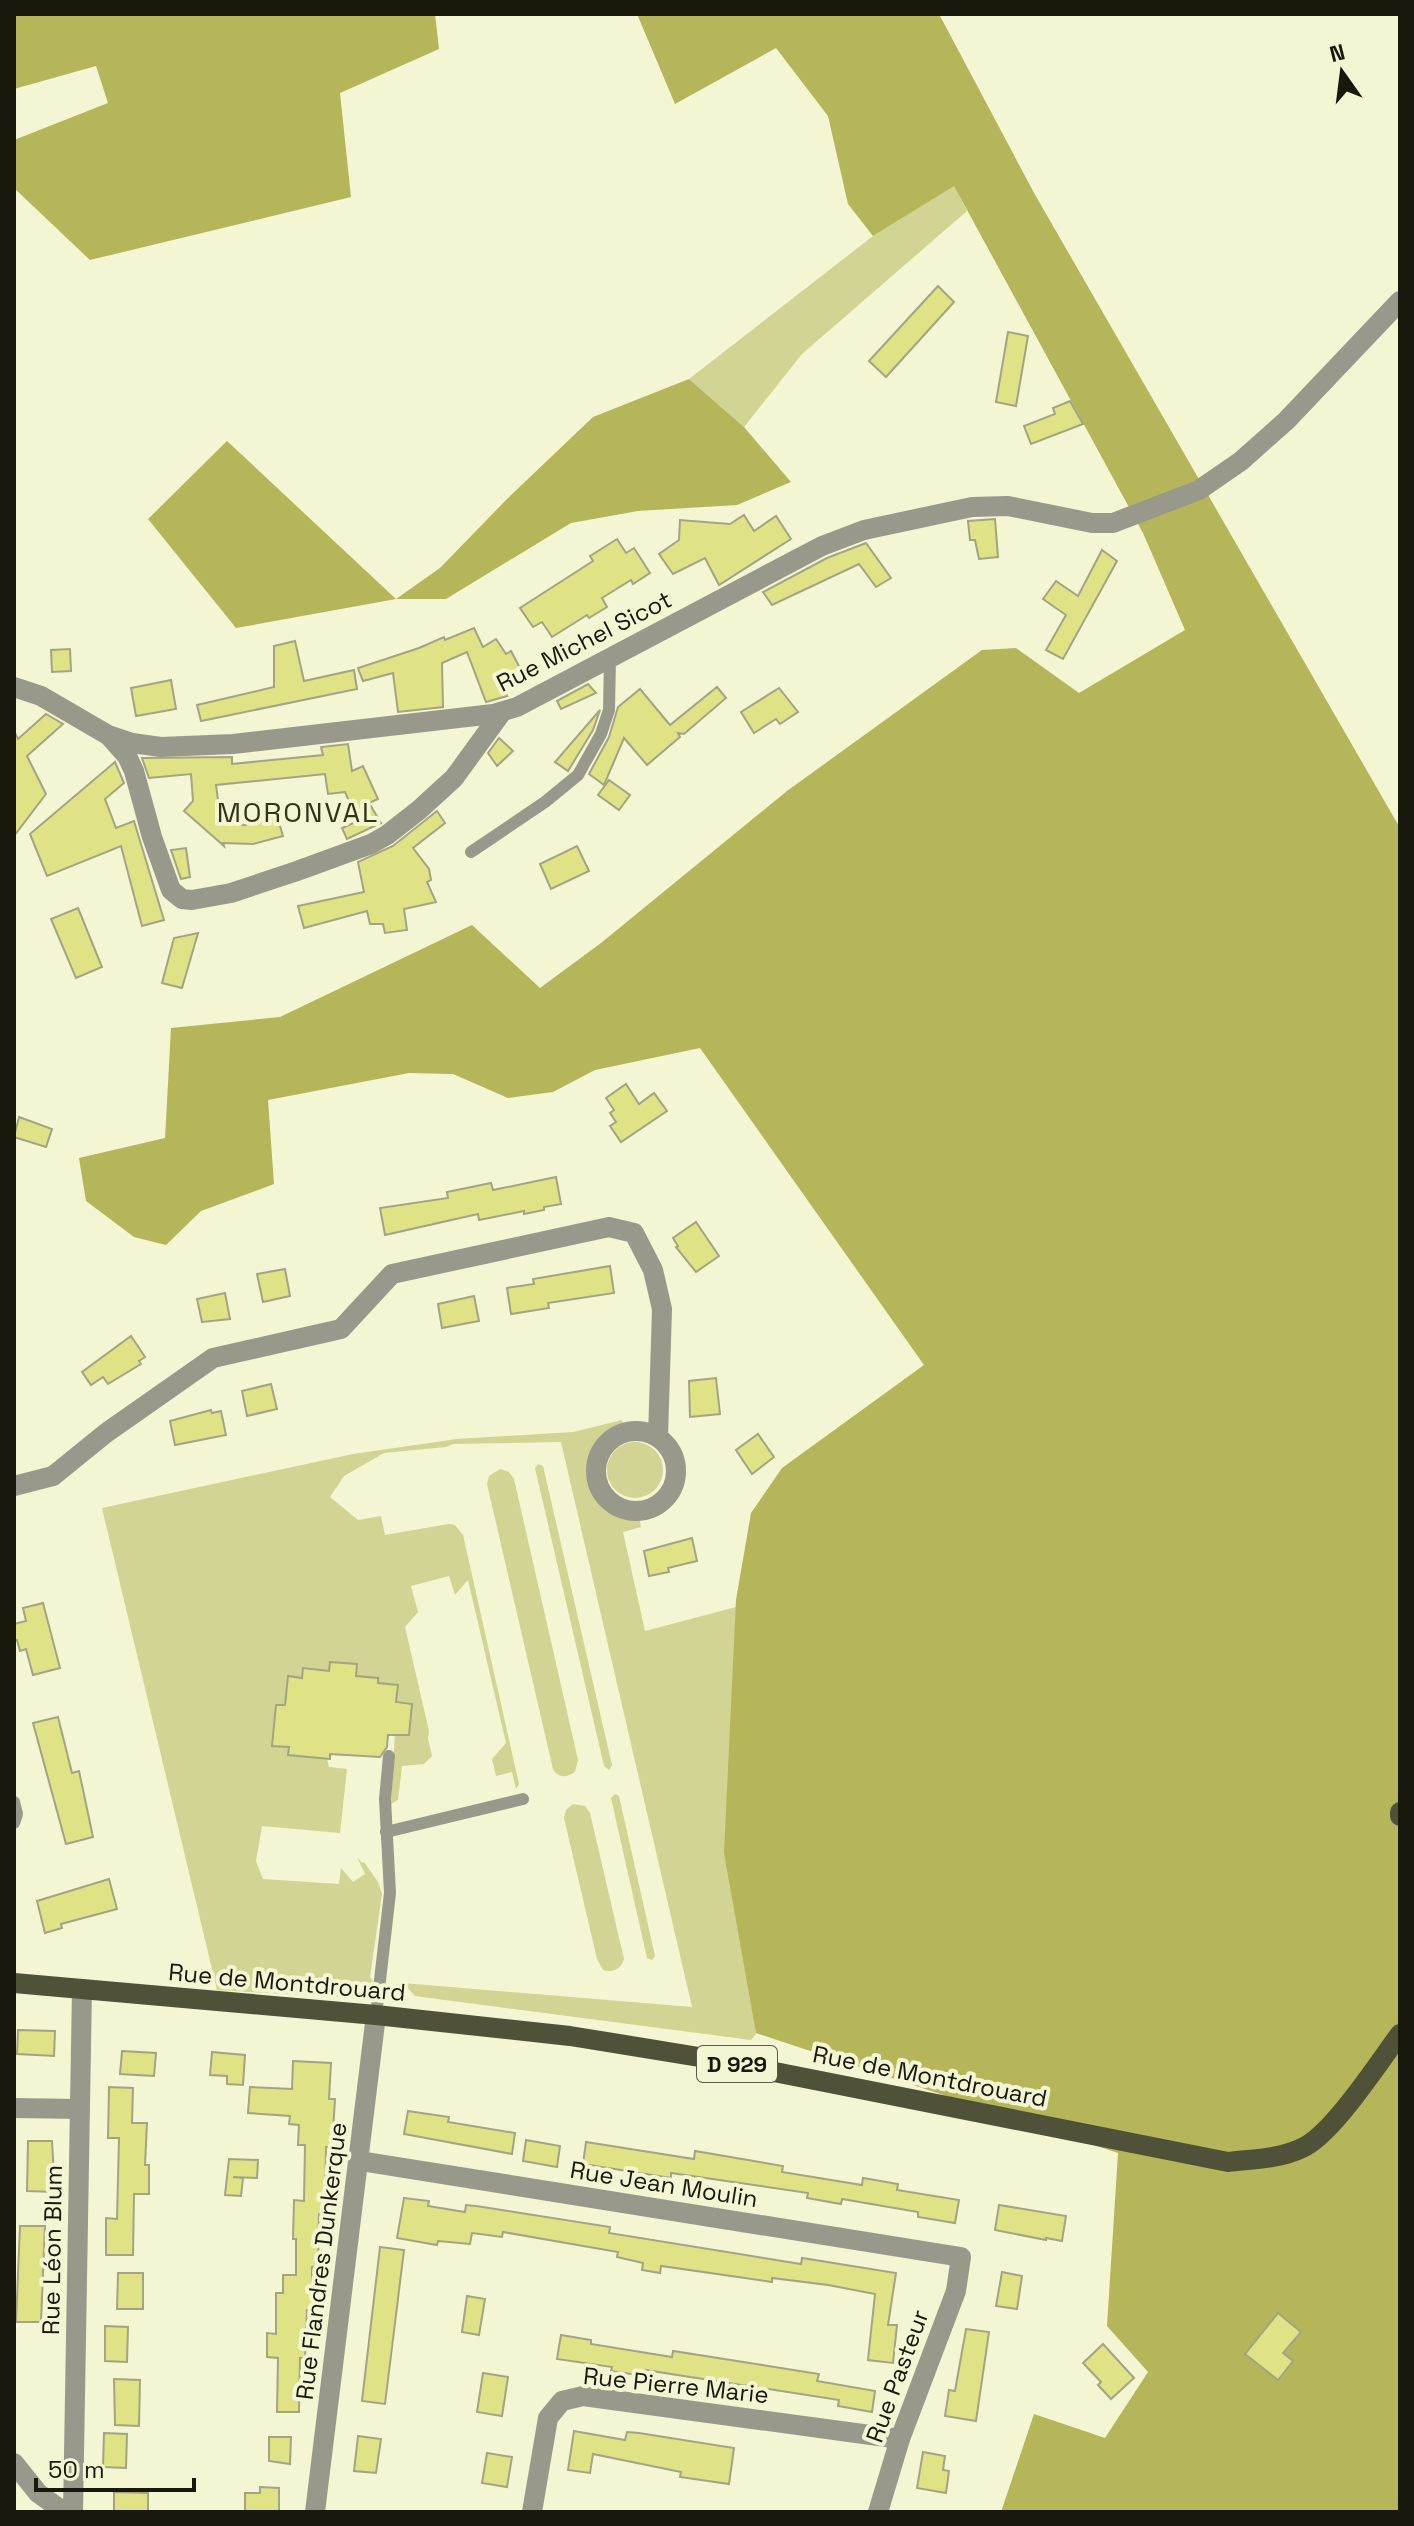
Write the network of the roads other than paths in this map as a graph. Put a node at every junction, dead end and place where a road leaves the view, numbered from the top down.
1 (1400, 301) edge
2 (610, 657) junction
3 (14, 687) edge
4 (502, 712) junction
5 (108, 735) junction
6 (471, 852) dead end
7 (658, 1437) dead end
8 (14, 1486) edge
9 (389, 1756) dead end
10 (523, 1799) dead end
11 (14, 1802) edge
12 (14, 1823) edge
13 (386, 1832) junction
14 (14, 1983) edge
15 (82, 1989) junction
16 (376, 2015) junction
17 (1400, 2034) edge
18 (14, 2108) edge
19 (80, 2109) junction
20 (360, 2161) junction
21 (961, 2257) joint
22 (900, 2439) junction
23 (14, 2463) edge
24 (64, 2512) edge
25 (73, 2512) edge
26 (315, 2512) edge
27 (532, 2512) edge
28 (878, 2512) edge

1 - 2 street, Rue Michel Sicot
2 - 4 street, Rue Michel Sicot
2 - 6 lane
3 - 5 street, Rue Michel Sicot
4 - 5 street, Rue Michel Sicot
4 - 5 street
7 - 8 street
9 - 13 lane
10 - 13 lane
11 - 12 lane
13 - 16 lane
14 - 15 main road, Rue de Montdrouard / D 929
15 - 16 main road, Rue de Montdrouard / D 929
15 - 19 street, Rue Léon Blum
16 - 17 main road, Rue de Montdrouard / D 929
16 - 20 street, Rue Flandres Dunkerque
18 - 19 street
19 - 25 street, Rue Léon Blum
20 - 21 street, Rue Jean Moulin
20 - 26 street, Rue Flandres Dunkerque
21 - 22 street, Rue Pasteur
22 - 27 street, Rue Pierre Marie
22 - 28 street, Rue Pasteur
23 - 24 street

